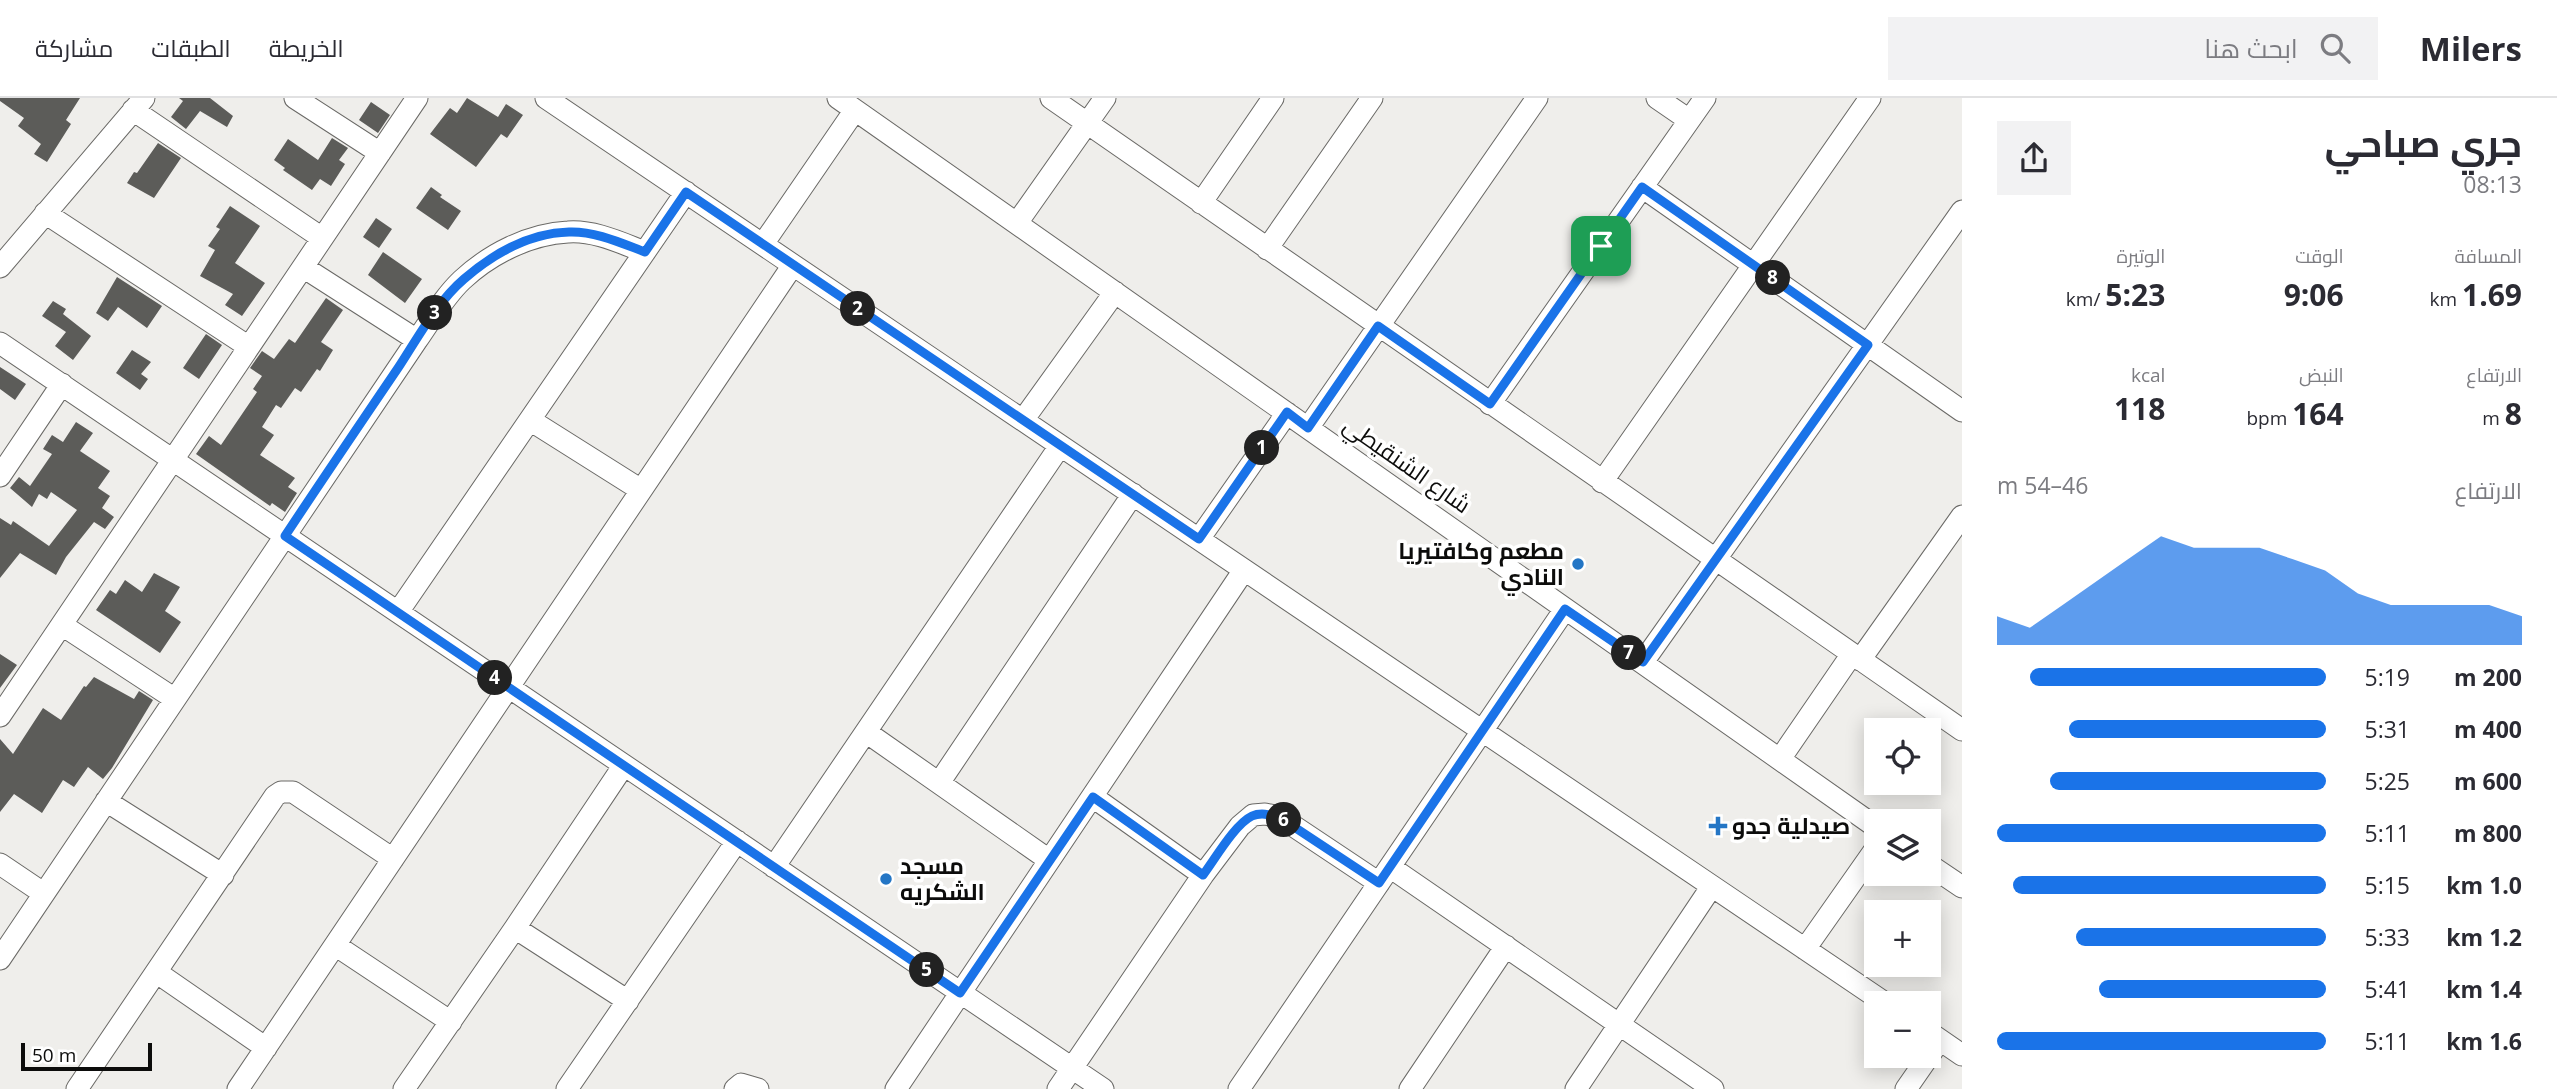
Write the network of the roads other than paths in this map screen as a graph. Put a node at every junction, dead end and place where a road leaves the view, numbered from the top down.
1 (295, 98) edge
2 (416, 98) edge
3 (546, 98) edge
4 (1051, 98) edge
5 (1105, 98) edge
6 (1273, 98) edge
7 (1371, 98) edge
8 (1537, 98) edge
9 (1657, 98) edge
10 (1705, 98) edge
11 (1870, 98) edge
12 (139, 104) edge
13 (846, 104) edge
14 (1689, 120) junction
15 (1087, 124) junction
16 (380, 153) junction
17 (1642, 187) junction
18 (686, 192) junction
19 (1201, 203) junction
20 (1962, 211) edge
21 (45, 213) junction
22 (1017, 223) junction
23 (322, 238) junction
24 (8, 244) edge
25 (763, 244) junction
26 (1267, 249) junction
27 (645, 252) junction
28 (1753, 264) junction
29 (793, 265) junction
30 (0, 267) edge
31 (303, 267) junction
32 (1115, 292) junction
33 (1378, 326) junction
34 (416, 340) junction
35 (0, 343) edge
36 (1868, 345) junction
37 (249, 347) junction
38 (62, 384) junction
39 (1490, 404) junction
40 (1962, 411) edge
41 (1287, 412) junction
42 (530, 420) junction
43 (1023, 420) junction
44 (1308, 428) junction
45 (1060, 446) junction
46 (173, 460) junction
47 (0, 476) edge
48 (1602, 482) junction
49 (641, 491) junction
50 (1133, 494) junction
51 (1962, 516) edge
52 (285, 536) junction
53 (1199, 539) junction
54 (1716, 561) junction
55 (1244, 570) junction
56 (1565, 609) junction
57 (398, 612) junction
58 (62, 625) junction
59 (1856, 657) junction
60 (1643, 662) junction
61 (509, 687) junction
62 (175, 699) junction
63 (0, 716) edge
64 (1482, 730) junction
65 (1962, 730) edge
66 (866, 732) junction
67 (1780, 759) junction
68 (624, 765) junction
69 (939, 783) junction
70 (1093, 797) junction
71 (106, 801) junction
72 (1864, 818) edge
73 (737, 841) junction
74 (393, 859) junction
75 (1049, 860) junction
76 (0, 864) edge
77 (1864, 865) edge
78 (774, 867) junction
79 (1941, 873) edge
80 (223, 875) junction
81 (1203, 875) junction
82 (1384, 875) junction
83 (1712, 886) junction
84 (1962, 887) edge
85 (43, 893) junction
86 (516, 928) junction
87 (335, 945) junction
88 (1506, 946) junction
89 (1805, 949) junction
90 (0, 959) edge
91 (156, 972) junction
92 (1867, 991) edge
93 (960, 993) junction
94 (628, 1001) junction
95 (451, 1022) junction
96 (1619, 1025) junction
97 (1941, 1041) edge
98 (266, 1048) junction
99 (1962, 1055) edge
100 (1072, 1068) junction
101 (1917, 1068) edge
102 (77, 1089) edge
103 (238, 1089) edge
104 (404, 1089) edge
105 (567, 1089) edge
106 (735, 1089) edge
107 (758, 1089) edge
108 (896, 1089) edge
109 (1058, 1089) edge
110 (1103, 1089) edge
111 (1239, 1089) edge
112 (1410, 1089) edge
113 (1576, 1089) edge
114 (1713, 1089) edge
115 (1906, 1089) edge

1 - 16 street
2 - 16 street
3 - 18 street
4 - 15 street
5 - 15 street
6 - 19 street
7 - 26 street
8 - 33 street
9 - 14 street
10 - 14 street
11 - 28 street
12 - 21 street
12 - 23 street
13 - 22 street, شارع الشنقيطي
13 - 25 street
14 - 17 street
15 - 19 street
15 - 22 street
16 - 23 street
17 - 28 street
17 - 39 street
18 - 25 street
18 - 27 street
19 - 26 street
20 - 36 street
21 - 24 street
21 - 37 street
22 - 32 street, شارع الشنقيطي
23 - 31 street
24 - 30 street
25 - 29 street
26 - 33 street
27 - 34 street
27 - 42 street
28 - 36 street
28 - 48 street
29 - 43 street
29 - 49 street
31 - 34 street
31 - 37 street
32 - 41 street, شارع الشنقيطي
32 - 43 street
33 - 39 street
33 - 44 street
34 - 52 street
35 - 38 street
36 - 40 street
36 - 54 street
37 - 46 street
38 - 46 street
38 - 47 street
39 - 48 street
41 - 44 street, شارع الشنقيطي
41 - 53 street
42 - 49 street
42 - 57 street
43 - 45 street
44 - 56 street, شارع الشنقيطي
45 - 50 street
45 - 66 street
46 - 52 street
46 - 58 street
48 - 54 street
49 - 61 street
50 - 53 street
50 - 69 street
51 - 59 street
52 - 57 street
52 - 62 street
53 - 55 street
54 - 59 street
54 - 60 street
55 - 64 street
55 - 70 street
56 - 60 street, شارع الشنقيطي
56 - 64 street
57 - 61 street
58 - 62 street
58 - 63 street
59 - 65 street
59 - 67 street
60 - 67 street, شارع الشنقيطي
61 - 68 street
61 - 74 street
62 - 71 street
64 - 82 street
64 - 83 street
66 - 69 street
66 - 78 street
67 - 72 street, شارع الشنقيطي
68 - 73 street
68 - 86 street
69 - 75 street
70 - 75 street
70 - 81 street
71 - 80 street
71 - 85 street
73 - 78 street
73 - 94 street
74 - 80 street
74 - 87 street
75 - 93 street
76 - 85 street
77 - 89 street
78 - 93 street
79 - 84 street
80 - 91 street
81 - 82 street
81 - 100 street
82 - 88 street
82 - 111 street
83 - 89 street
83 - 96 street
85 - 90 street
86 - 94 street
86 - 95 street
87 - 95 street
87 - 98 street
88 - 96 street
88 - 112 street
89 - 92 street
91 - 98 street
91 - 102 street
93 - 100 street
93 - 108 street
94 - 105 street
95 - 104 street
96 - 113 street
96 - 114 street
97 - 99 street
98 - 103 street
100 - 109 street
100 - 110 street
101 - 115 street
106 - 107 street

